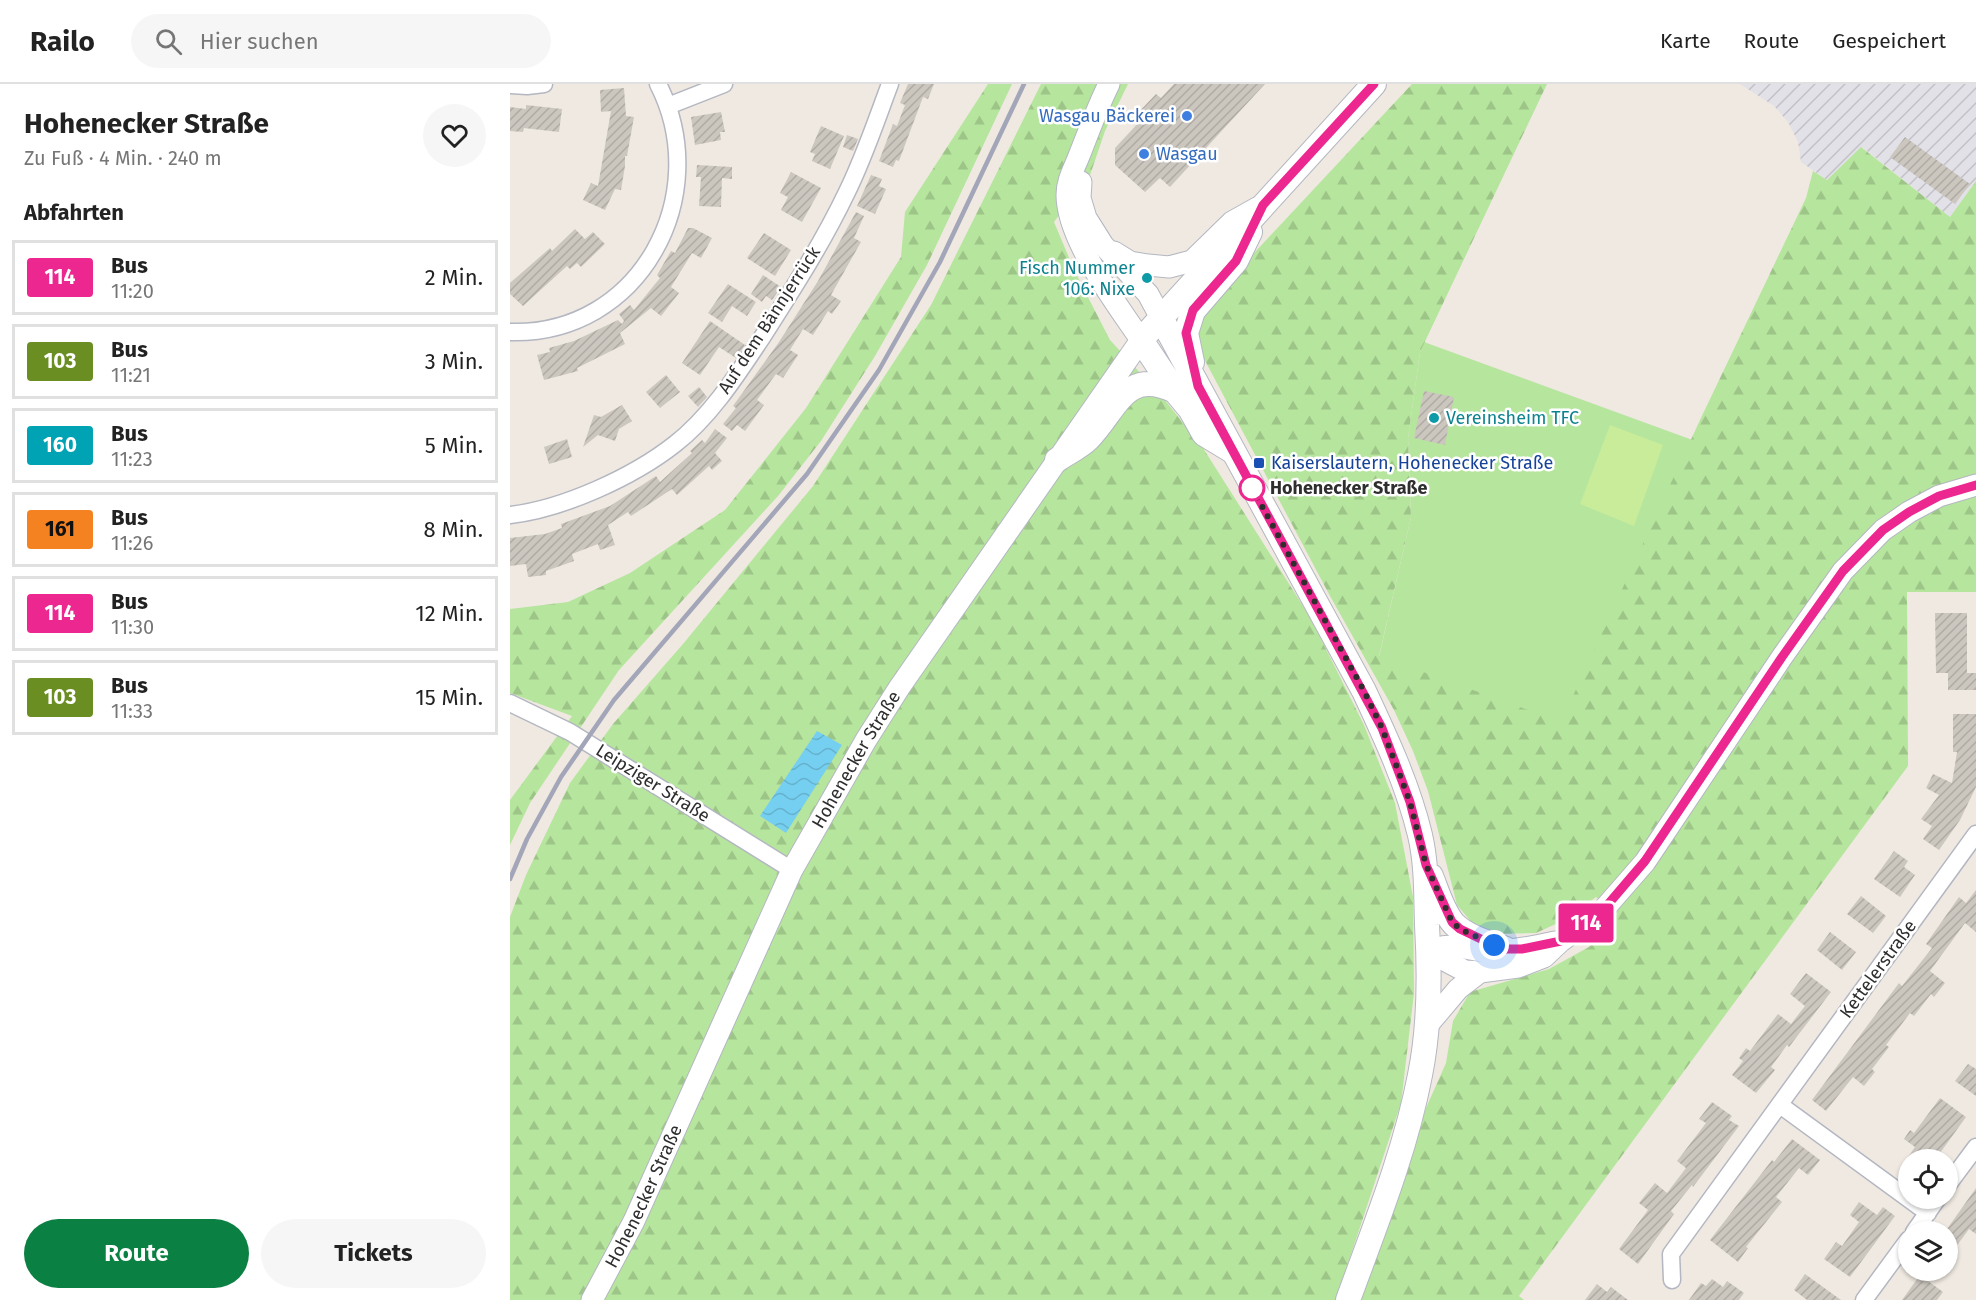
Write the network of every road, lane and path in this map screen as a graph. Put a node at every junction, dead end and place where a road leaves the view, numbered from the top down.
1 (544, 84) edge
2 (658, 84) edge
3 (724, 84) edge
4 (890, 84) edge
5 (1109, 84) edge
6 (1374, 84) edge
7 (510, 85) edge
8 (668, 106) junction
9 (1079, 157) junction
10 (1263, 205) junction
11 (1103, 245) junction
12 (1161, 318) junction
13 (510, 332) edge
14 (1141, 340) junction
15 (1186, 388) junction
16 (1057, 460) junction
17 (1976, 485) edge
18 (510, 515) edge
19 (510, 703) edge
20 (1976, 834) edge
21 (1426, 865) junction
22 (792, 870) junction
23 (1561, 941) junction
24 (1506, 949) junction
25 (1430, 952) junction
26 (1480, 972) junction
27 (1426, 1027) junction
28 (1780, 1105) junction
29 (1976, 1147) edge
30 (1958, 1171) edge
31 (1931, 1209) edge
32 (1928, 1213) junction
33 (1922, 1221) edge
34 (1898, 1254) edge
35 (1672, 1280) dead end
36 (592, 1300) edge
37 (1348, 1300) edge
38 (1864, 1300) edge

1 - 7 street
2 - 8 street
3 - 8 street
4 - 18 street, Auf dem Bännjerrück
5 - 9 street
6 - 10 main road, Hohenecker Straße
8 - 13 street
9 - 11 street
9 - 14 street
10 - 11 street
10 - 12 main road, Hohenecker Straße
10 - 15 main road
11 - 12 street
12 - 14 main road, Hohenecker Straße
12 - 15 main road
14 - 15 main road
14 - 16 street, Hohenecker Straße
15 - 16 main road
15 - 21 main road
16 - 22 street, Hohenecker Straße
17 - 23 street
19 - 22 street, Leipziger Straße
20 - 28 street, Kettelerstraße
21 - 24 main road
21 - 25 main road
22 - 36 street, Hohenecker Straße
23 - 24 street
23 - 26 street
24 - 25 street
25 - 26 street
25 - 27 main road
26 - 27 street
27 - 37 main road
28 - 32 street
28 - 35 street, Kettelerstraße
29 - 30 street
31 - 32 street
32 - 33 street
34 - 38 street

